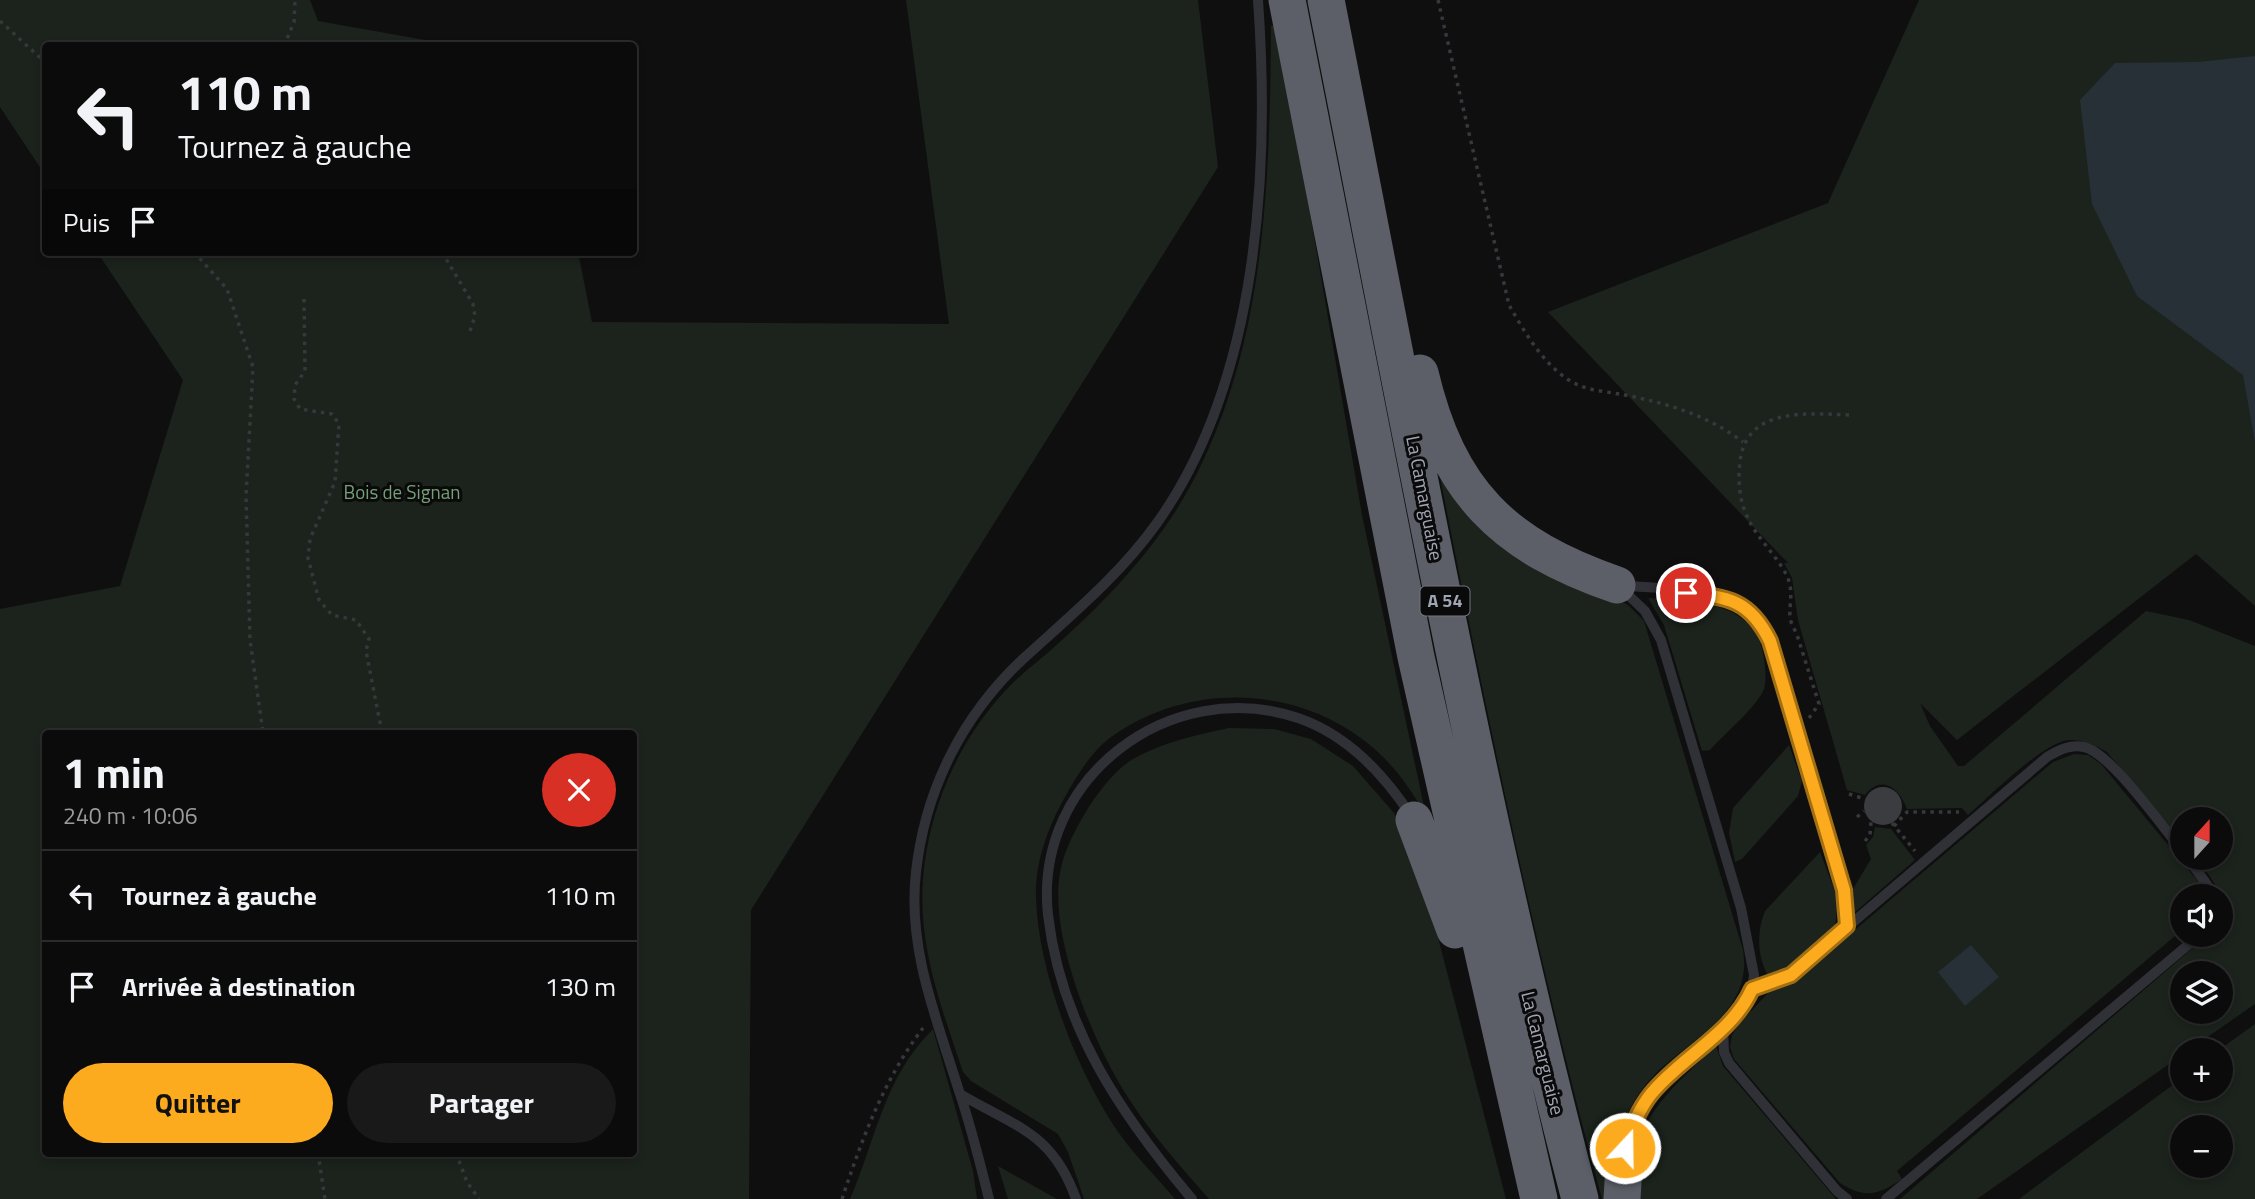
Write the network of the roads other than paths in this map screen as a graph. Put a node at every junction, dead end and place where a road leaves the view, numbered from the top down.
1 (1258, 0) edge
2 (1287, 0) edge
3 (1328, 0) edge
4 (1617, 585) junction
5 (1413, 820) joint
6 (2170, 836) edge
7 (1847, 926) junction
8 (2186, 947) edge
9 (1752, 989) junction
10 (1723, 1028) junction
11 (960, 1094) junction
12 (1523, 1138) junction
13 (1625, 1148) joint
14 (989, 1199) edge
15 (1076, 1199) edge
16 (1192, 1199) edge
17 (1539, 1199) edge
18 (1580, 1199) edge
19 (1622, 1199) edge
20 (1847, 1199) edge
21 (1886, 1199) edge

1 - 11 lane
2 - 12 highway, La Camarguaise / A 54
3 - 4 highway
3 - 18 highway, La Camarguaise / A 54
4 - 7 lane
4 - 9 lane
5 - 12 highway
5 - 16 lane
6 - 7 lane
7 - 9 lane
8 - 21 lane
9 - 10 lane
10 - 13 lane
10 - 20 lane
11 - 14 lane
11 - 15 lane
12 - 17 highway, La Camarguaise / A 54
13 - 19 highway

